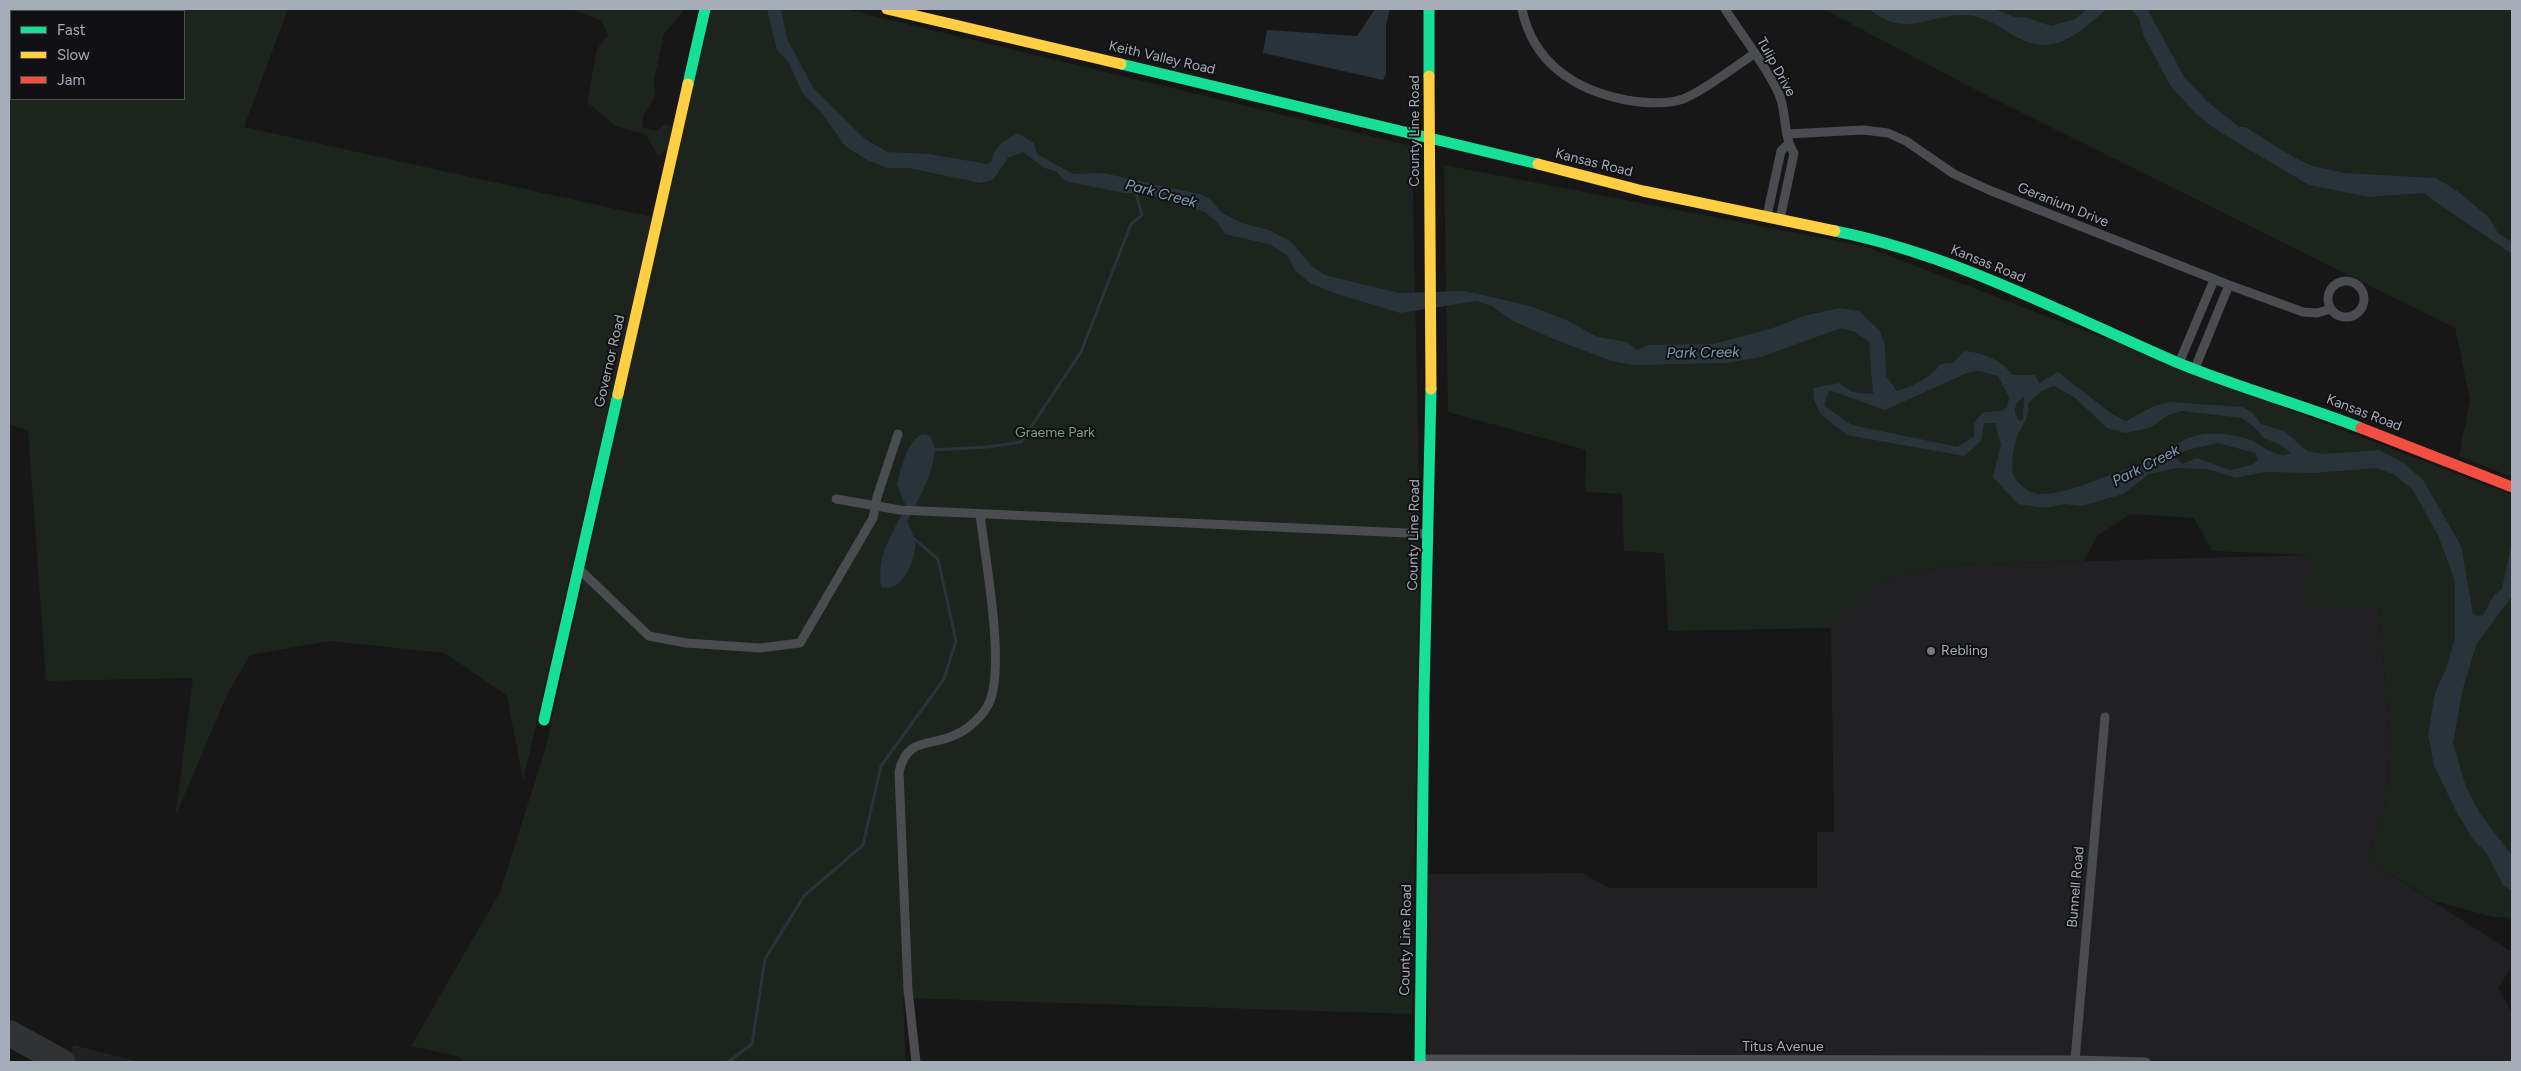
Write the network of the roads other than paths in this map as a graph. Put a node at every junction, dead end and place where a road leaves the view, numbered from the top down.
1 (705, 9) edge
2 (887, 9) edge
3 (1429, 9) edge
4 (1522, 9) edge
5 (1725, 9) edge
6 (1754, 54) junction
7 (1788, 134) junction
8 (1430, 137) junction
9 (1788, 144) junction
10 (1767, 216) junction
11 (1780, 219) junction
12 (2214, 280) junction
13 (2229, 285) junction
14 (2331, 310) junction
15 (2179, 363) junction
16 (2195, 368) junction
17 (898, 434) dead end
18 (2512, 487) edge
19 (836, 499) dead end
20 (876, 505) junction
21 (980, 514) junction
22 (1430, 534) junction
23 (578, 568) junction
24 (2105, 717) dead end
25 (544, 720) dead end
26 (1420, 1060) edge
27 (2075, 1060) junction
28 (916, 1062) edge
29 (2146, 1062) edge

1 - 23 street, Governor Road
2 - 8 street, Keith Valley Road
3 - 8 street, County Line Road
4 - 6 street
5 - 6 street, Tulip Drive
6 - 7 street, Tulip Drive
7 - 9 street, Tulip Drive
7 - 12 street, Geranium Drive
8 - 10 street, Kansas Road
8 - 22 street, County Line Road
9 - 10 street, Tulip Drive
9 - 11 street, Tulip Drive
10 - 11 street, Kansas Road
11 - 15 street, Kansas Road
12 - 13 street, Geranium Drive
12 - 15 street
13 - 14 street, Geranium Drive
13 - 16 street
14 - 14 street, Geranium Drive
15 - 16 street, Kansas Road
16 - 18 street, Kansas Road
17 - 20 street
19 - 20 street
20 - 21 street
20 - 23 street
21 - 22 street
21 - 28 street
22 - 26 street, County Line Road
23 - 25 street, Governor Road
24 - 27 street, Bunnell Road
26 - 27 street, Titus Avenue
27 - 29 street, Titus Avenue

